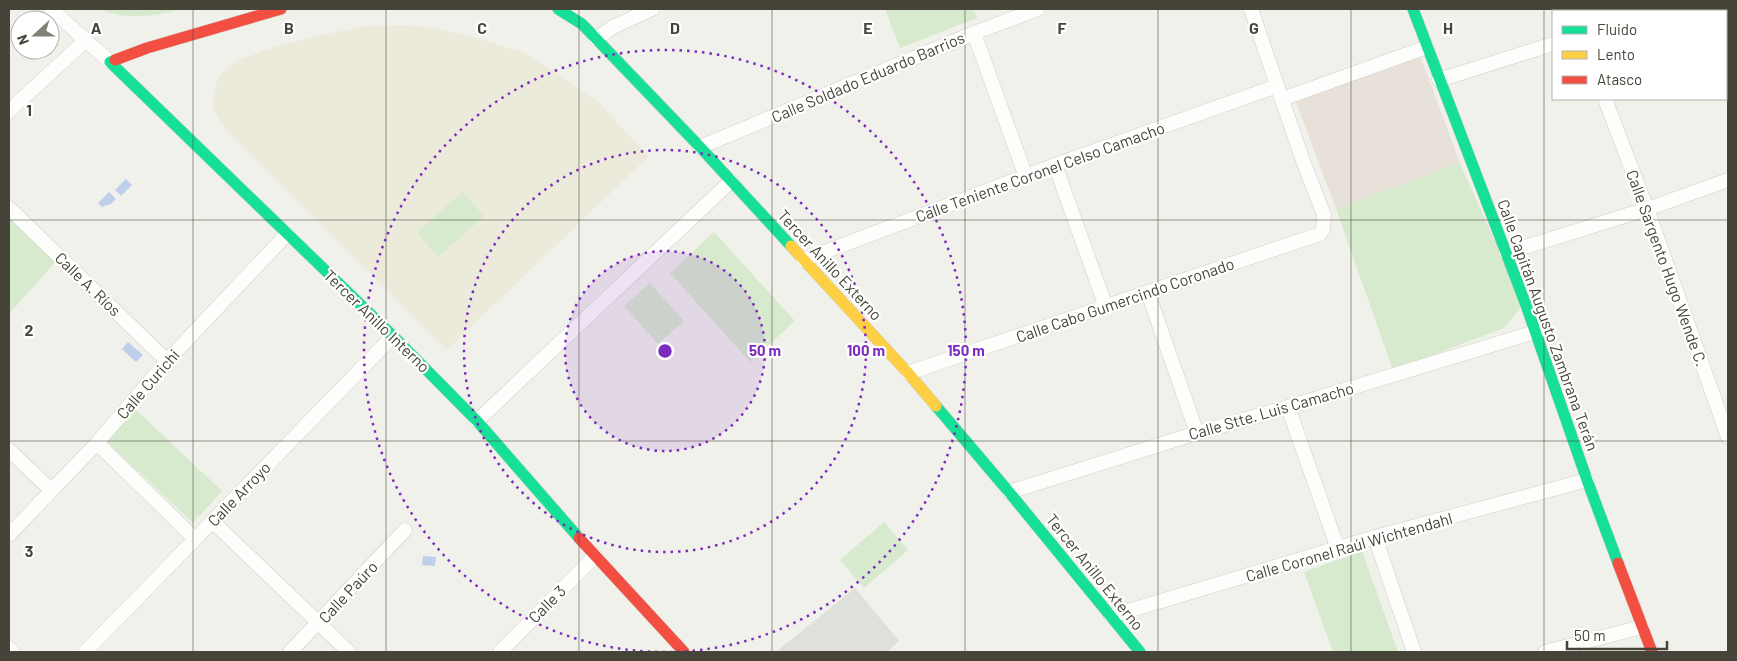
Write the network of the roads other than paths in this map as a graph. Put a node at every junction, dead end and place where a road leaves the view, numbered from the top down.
1 (51, 9) edge
2 (281, 9) edge
3 (558, 9) edge
4 (573, 9) edge
5 (652, 9) edge
6 (1038, 9) edge
7 (1251, 9) edge
8 (1413, 9) edge
9 (582, 24) junction
10 (974, 33) junction
11 (596, 39) junction
12 (86, 40) junction
13 (1552, 44) edge
14 (1427, 47) junction
15 (110, 62) junction
16 (1439, 80) junction
17 (1280, 92) junction
18 (1604, 100) edge
19 (9, 111) edge
20 (700, 147) junction
21 (1055, 165) junction
22 (1026, 176) junction
23 (1728, 180) edge
24 (731, 181) junction
25 (9, 208) edge
26 (1647, 209) junction
27 (287, 234) junction
28 (1506, 253) junction
29 (803, 260) junction
30 (1148, 292) junction
31 (1106, 307) junction
32 (1535, 332) junction
33 (393, 336) junction
34 (167, 361) junction
35 (908, 373) junction
36 (1288, 407) junction
37 (477, 421) junction
38 (1197, 432) junction
39 (1728, 437) edge
40 (97, 443) junction
41 (9, 450) edge
42 (1588, 480) junction
43 (51, 490) junction
44 (1008, 492) junction
45 (212, 521) junction
46 (405, 530) dead end
47 (9, 535) edge
48 (1375, 537) junction
49 (195, 539) junction
50 (1338, 549) junction
51 (595, 556) junction
52 (1111, 616) junction
53 (318, 622) junction
54 (1642, 627) junction
55 (9, 648) edge
56 (13, 652) edge
57 (85, 652) edge
58 (290, 652) edge
59 (349, 652) edge
60 (500, 652) edge
61 (684, 652) edge
62 (1140, 652) edge
63 (1414, 652) edge
64 (1545, 652) edge
65 (1652, 652) edge

1 - 12 street, Tercer Anillo Interno
2 - 15 street
3 - 9 street, Tercer Anillo Externo
4 - 9 street, Tercer Anillo Externo
5 - 11 street
6 - 10 street, Calle Soldado Eduardo Barrios
7 - 17 street
8 - 14 street, Calle Capitán Augusto Zambrana Terán
9 - 11 street, Tercer Anillo Externo
10 - 20 street, Calle Soldado Eduardo Barrios
10 - 22 street
11 - 20 street, Tercer Anillo Externo
12 - 15 street, Tercer Anillo Interno
12 - 19 street
13 - 16 street
14 - 16 street, Calle Capitán Augusto Zambrana Terán
14 - 17 street, Calle Teniente Coronel Celso Camacho
15 - 27 street, Tercer Anillo Interno
16 - 28 street, Calle Capitán Augusto Zambrana Terán
17 - 21 street, Calle Teniente Coronel Celso Camacho
17 - 30 street, Calle Cabo Gumercindo Coronado
18 - 26 street, Calle Sargento Hugo Wende C.
20 - 24 street, Tercer Anillo Externo
21 - 22 street, Calle Teniente Coronel Celso Camacho
21 - 31 street
22 - 29 street, Calle Teniente Coronel Celso Camacho
23 - 26 street
24 - 29 street, Tercer Anillo Externo
24 - 37 street
25 - 34 street, Calle A. Ríos
26 - 28 street
26 - 39 street, Calle Sargento Hugo Wende C.
27 - 33 street, Tercer Anillo Interno
27 - 34 street, Calle Curichi
28 - 32 street, Calle Capitán Augusto Zambrana Terán
29 - 35 street, Tercer Anillo Externo
30 - 31 street, Calle Cabo Gumercindo Coronado
30 - 38 street
31 - 35 street, Calle Cabo Gumercindo Coronado
32 - 36 street, Calle Stte. Luis Camacho
32 - 42 street, Calle Capitán Augusto Zambrana Terán
33 - 37 street, Tercer Anillo Interno
33 - 45 street, Calle Arroyo
34 - 40 street, Calle Curichi
35 - 44 street, Tercer Anillo Externo
36 - 38 street, Calle Stte. Luis Camacho
36 - 50 street
37 - 51 street, Tercer Anillo Interno
38 - 44 street, Calle Stte. Luis Camacho
40 - 43 street, Calle Curichi
40 - 49 street
41 - 43 street
42 - 48 street, Calle Coronel Raúl Wichtendahl
42 - 54 street, Calle Capitán Augusto Zambrana Terán
43 - 47 street, Calle Curichi
44 - 52 street, Tercer Anillo Externo
45 - 49 street, Calle Arroyo
45 - 53 street
46 - 53 street, Calle Paúro
48 - 50 street, Calle Coronel Raúl Wichtendahl
48 - 63 street
49 - 57 street, Calle Arroyo
50 - 52 street, Calle Coronel Raúl Wichtendahl
51 - 60 street, Calle 3
51 - 61 street, Tercer Anillo Interno
52 - 62 street, Tercer Anillo Externo
53 - 58 street, Calle Paúro
53 - 59 street
54 - 64 street
54 - 65 street, Calle Capitán Augusto Zambrana Terán
55 - 56 street

